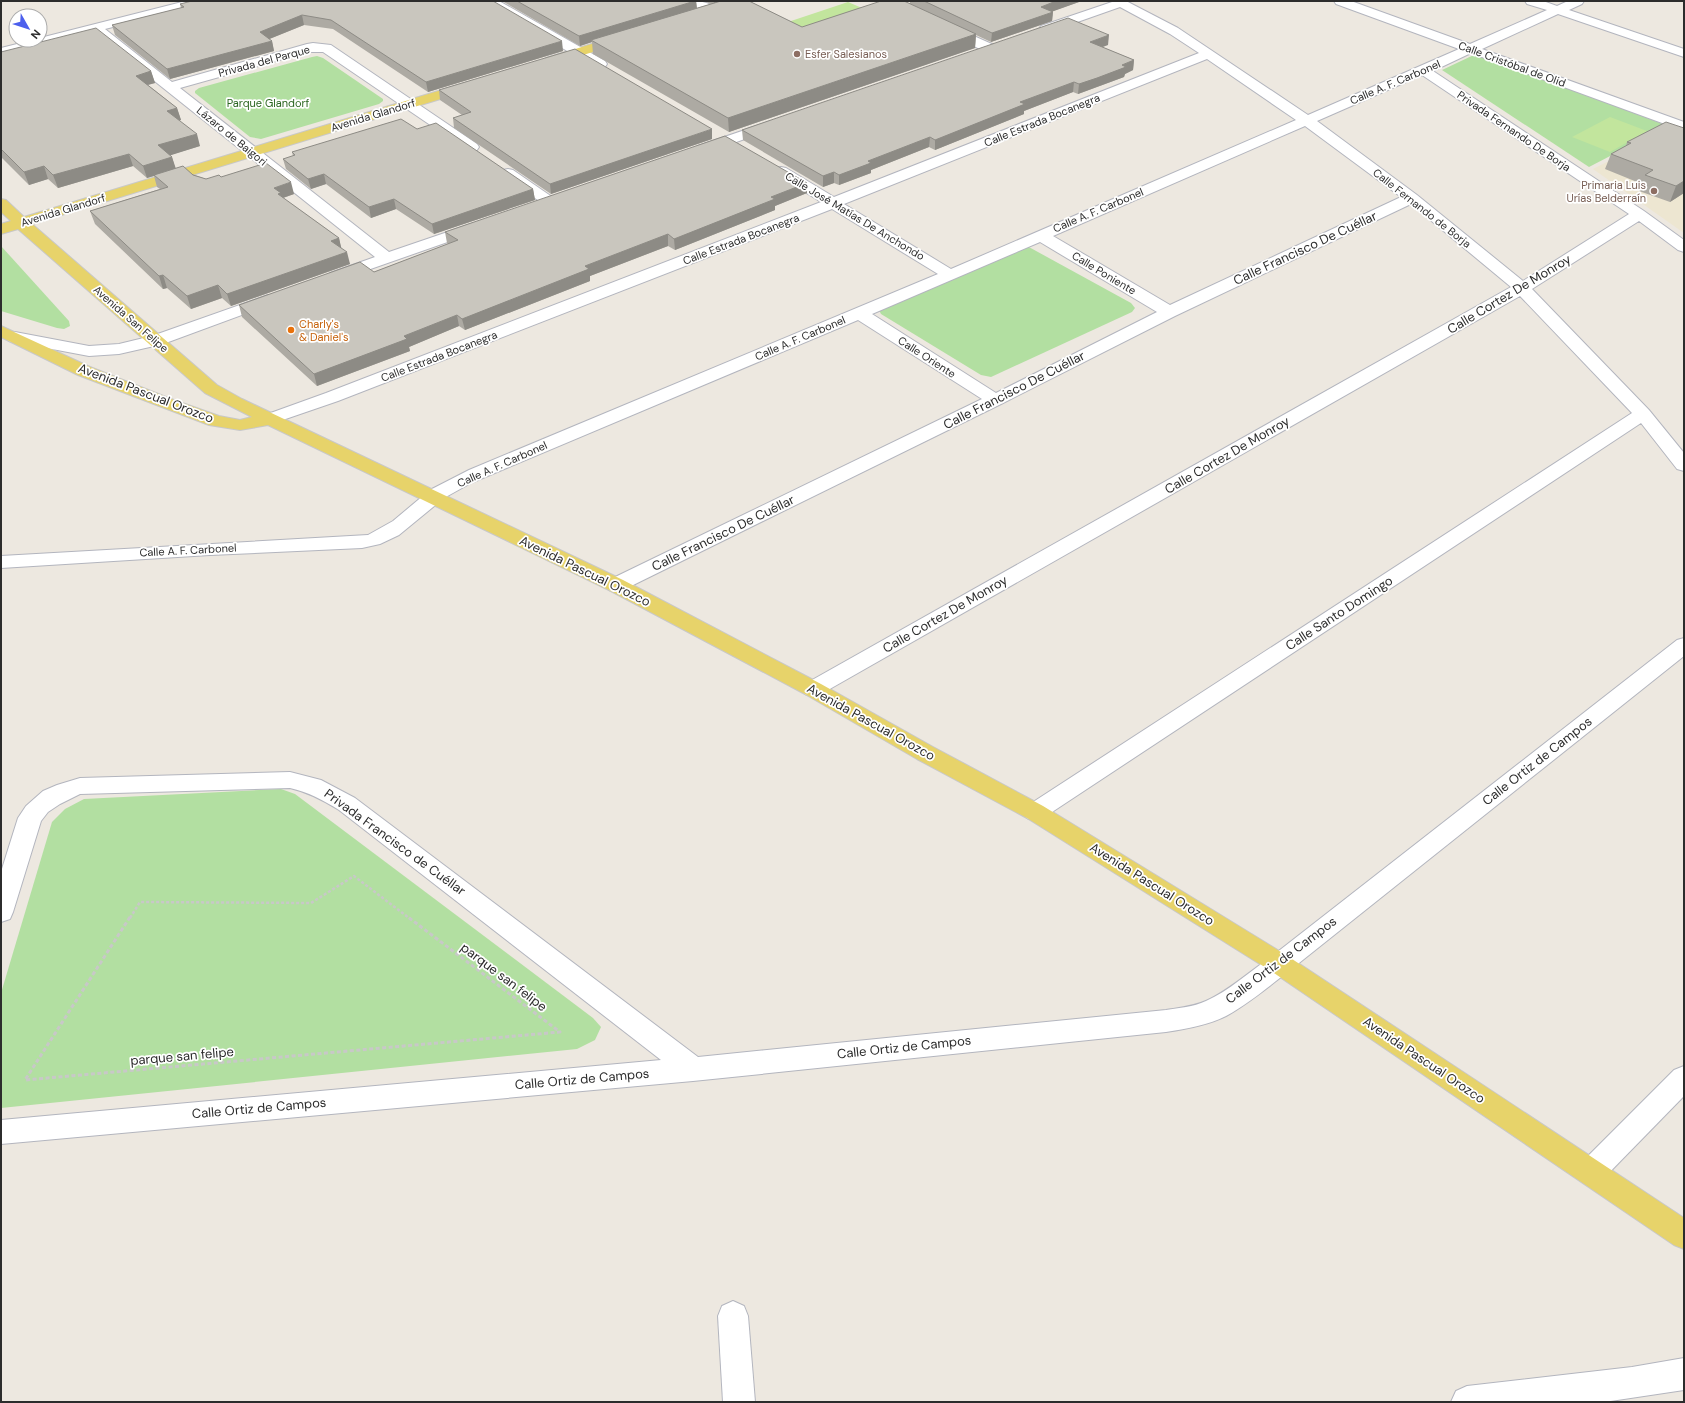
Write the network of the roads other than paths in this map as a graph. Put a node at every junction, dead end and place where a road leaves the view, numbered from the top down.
1 (200, 1) edge
2 (490, 1) edge
3 (692, 1) edge
4 (1340, 1) edge
5 (1531, 1) edge
6 (1578, 1) edge
7 (1127, 3) edge
8 (725, 7) edge
9 (1557, 10) junction
10 (712, 11) junction
11 (697, 16) edge
12 (940, 25) edge
13 (96, 28) junction
14 (1033, 33) edge
15 (631, 36) edge
16 (1004, 43) edge
17 (989, 48) junction
18 (1470, 49) junction
19 (1, 52) edge
20 (579, 52) junction
21 (1684, 52) edge
22 (974, 54) edge
23 (1209, 54) junction
24 (535, 66) edge
25 (1423, 70) junction
26 (613, 72) edge
27 (483, 81) edge
28 (172, 86) junction
29 (409, 104) junction
30 (1306, 120) junction
31 (781, 122) edge
32 (1684, 127) edge
33 (715, 132) dead end
34 (729, 140) junction
35 (742, 148) edge
36 (252, 152) junction
37 (692, 153) edge
38 (486, 157) edge
39 (768, 163) edge
40 (499, 166) edge
41 (565, 197) edge
42 (1412, 198) junction
43 (550, 202) junction
44 (835, 202) junction
45 (1, 203) edge
46 (535, 207) edge
47 (1639, 214) junction
48 (491, 222) edge
49 (21, 223) junction
50 (1, 229) edge
51 (1040, 235) junction
52 (1684, 247) edge
53 (386, 258) junction
54 (950, 274) junction
55 (320, 282) edge
56 (1522, 288) junction
57 (283, 295) edge
58 (1168, 312) junction
59 (859, 313) junction
60 (8, 334) edge
61 (157, 340) junction
62 (996, 400) junction
63 (1643, 414) junction
64 (271, 419) junction
65 (1684, 465) edge
66 (432, 498) junction
67 (1, 562) edge
68 (616, 585) junction
69 (1684, 645) edge
70 (813, 689) junction
71 (1034, 812) junction
72 (1, 912) edge
73 (1280, 964) junction
74 (693, 1068) junction
75 (1684, 1078) edge
76 (1, 1132) edge
77 (1591, 1172) junction
78 (1684, 1235) edge
79 (733, 1316) dead end
80 (1684, 1374) edge
81 (738, 1402) edge
82 (1467, 1402) edge

1 - 13 street
2 - 20 street
3 - 10 street
4 - 18 street, Calle Cristóbal de Olid
5 - 9 street
6 - 9 street, Calle A. F. Carbonel
7 - 14 street
7 - 23 street, Calle Fernando de Borja
8 - 10 main road
9 - 18 street, Calle A. F. Carbonel
9 - 21 street
10 - 11 main road
12 - 17 street
13 - 19 street
13 - 28 street, Lázaro de Baigori
15 - 20 main road
16 - 17 street
17 - 22 street
18 - 25 street, Calle A. F. Carbonel
18 - 32 street, Calle Cristóbal de Olid
20 - 24 main road
20 - 26 street
23 - 30 street, Calle Fernando de Borja
23 - 44 street, Calle Estrada Bocanegra
25 - 30 street, Calle A. F. Carbonel
25 - 47 street, Privada Fernando De Borja
27 - 29 main road, Avenida Glandorf
28 - 29 street, Privada del Parque
28 - 36 street, Lázaro de Baigori
29 - 36 main road, Avenida Glandorf
29 - 38 street, Privada del Parque
30 - 42 street, Calle Fernando de Borja
30 - 51 street, Calle A. F. Carbonel
31 - 34 street
33 - 34 street
34 - 35 street
34 - 37 street
36 - 49 main road, Avenida Glandorf
36 - 53 street, Lázaro de Baigori
39 - 44 street, Calle José Matías De Anchondo
40 - 43 street
41 - 43 street
42 - 56 street, Calle Fernando de Borja
42 - 58 street, Calle Francisco De Cuéllar
43 - 46 street
44 - 54 street, Calle José Matías De Anchondo
44 - 64 street, Calle Estrada Bocanegra
45 - 49 main road, Avenida San Felipe
47 - 52 street, Privada Fernando De Borja
47 - 56 street, Calle Cortez De Monroy
48 - 53 street
49 - 50 main road, Avenida Glandorf
49 - 61 main road, Avenida San Felipe
51 - 54 street, Calle A. F. Carbonel
51 - 58 street, Calle Poniente
53 - 55 street
54 - 59 street, Calle A. F. Carbonel
56 - 63 street, Calle Fernando de Borja
56 - 70 street, Calle Cortez De Monroy
57 - 61 street
58 - 62 street, Calle Francisco De Cuéllar
59 - 62 street, Calle Oriente
59 - 66 street, Calle A. F. Carbonel
60 - 61 street
60 - 64 main road, Avenida Pascual Orozco
61 - 64 main road, Avenida San Felipe
62 - 68 street, Calle Francisco De Cuéllar
63 - 65 street, Calle Fernando de Borja
63 - 71 street, Calle Santo Domingo
64 - 66 main road, Avenida Pascual Orozco
66 - 67 street, Calle A. F. Carbonel
66 - 68 main road, Avenida Pascual Orozco
68 - 70 main road, Avenida Pascual Orozco
69 - 73 street, Calle Ortiz de Campos
70 - 71 main road, Avenida Pascual Orozco
71 - 73 main road, Avenida Pascual Orozco
72 - 74 street, Privada Francisco de Cuéllar
73 - 74 street, Calle Ortiz de Campos
73 - 77 main road, Avenida Pascual Orozco
74 - 76 street, Calle Ortiz de Campos
75 - 77 street
77 - 78 main road, Avenida Pascual Orozco
79 - 81 street
80 - 82 street

